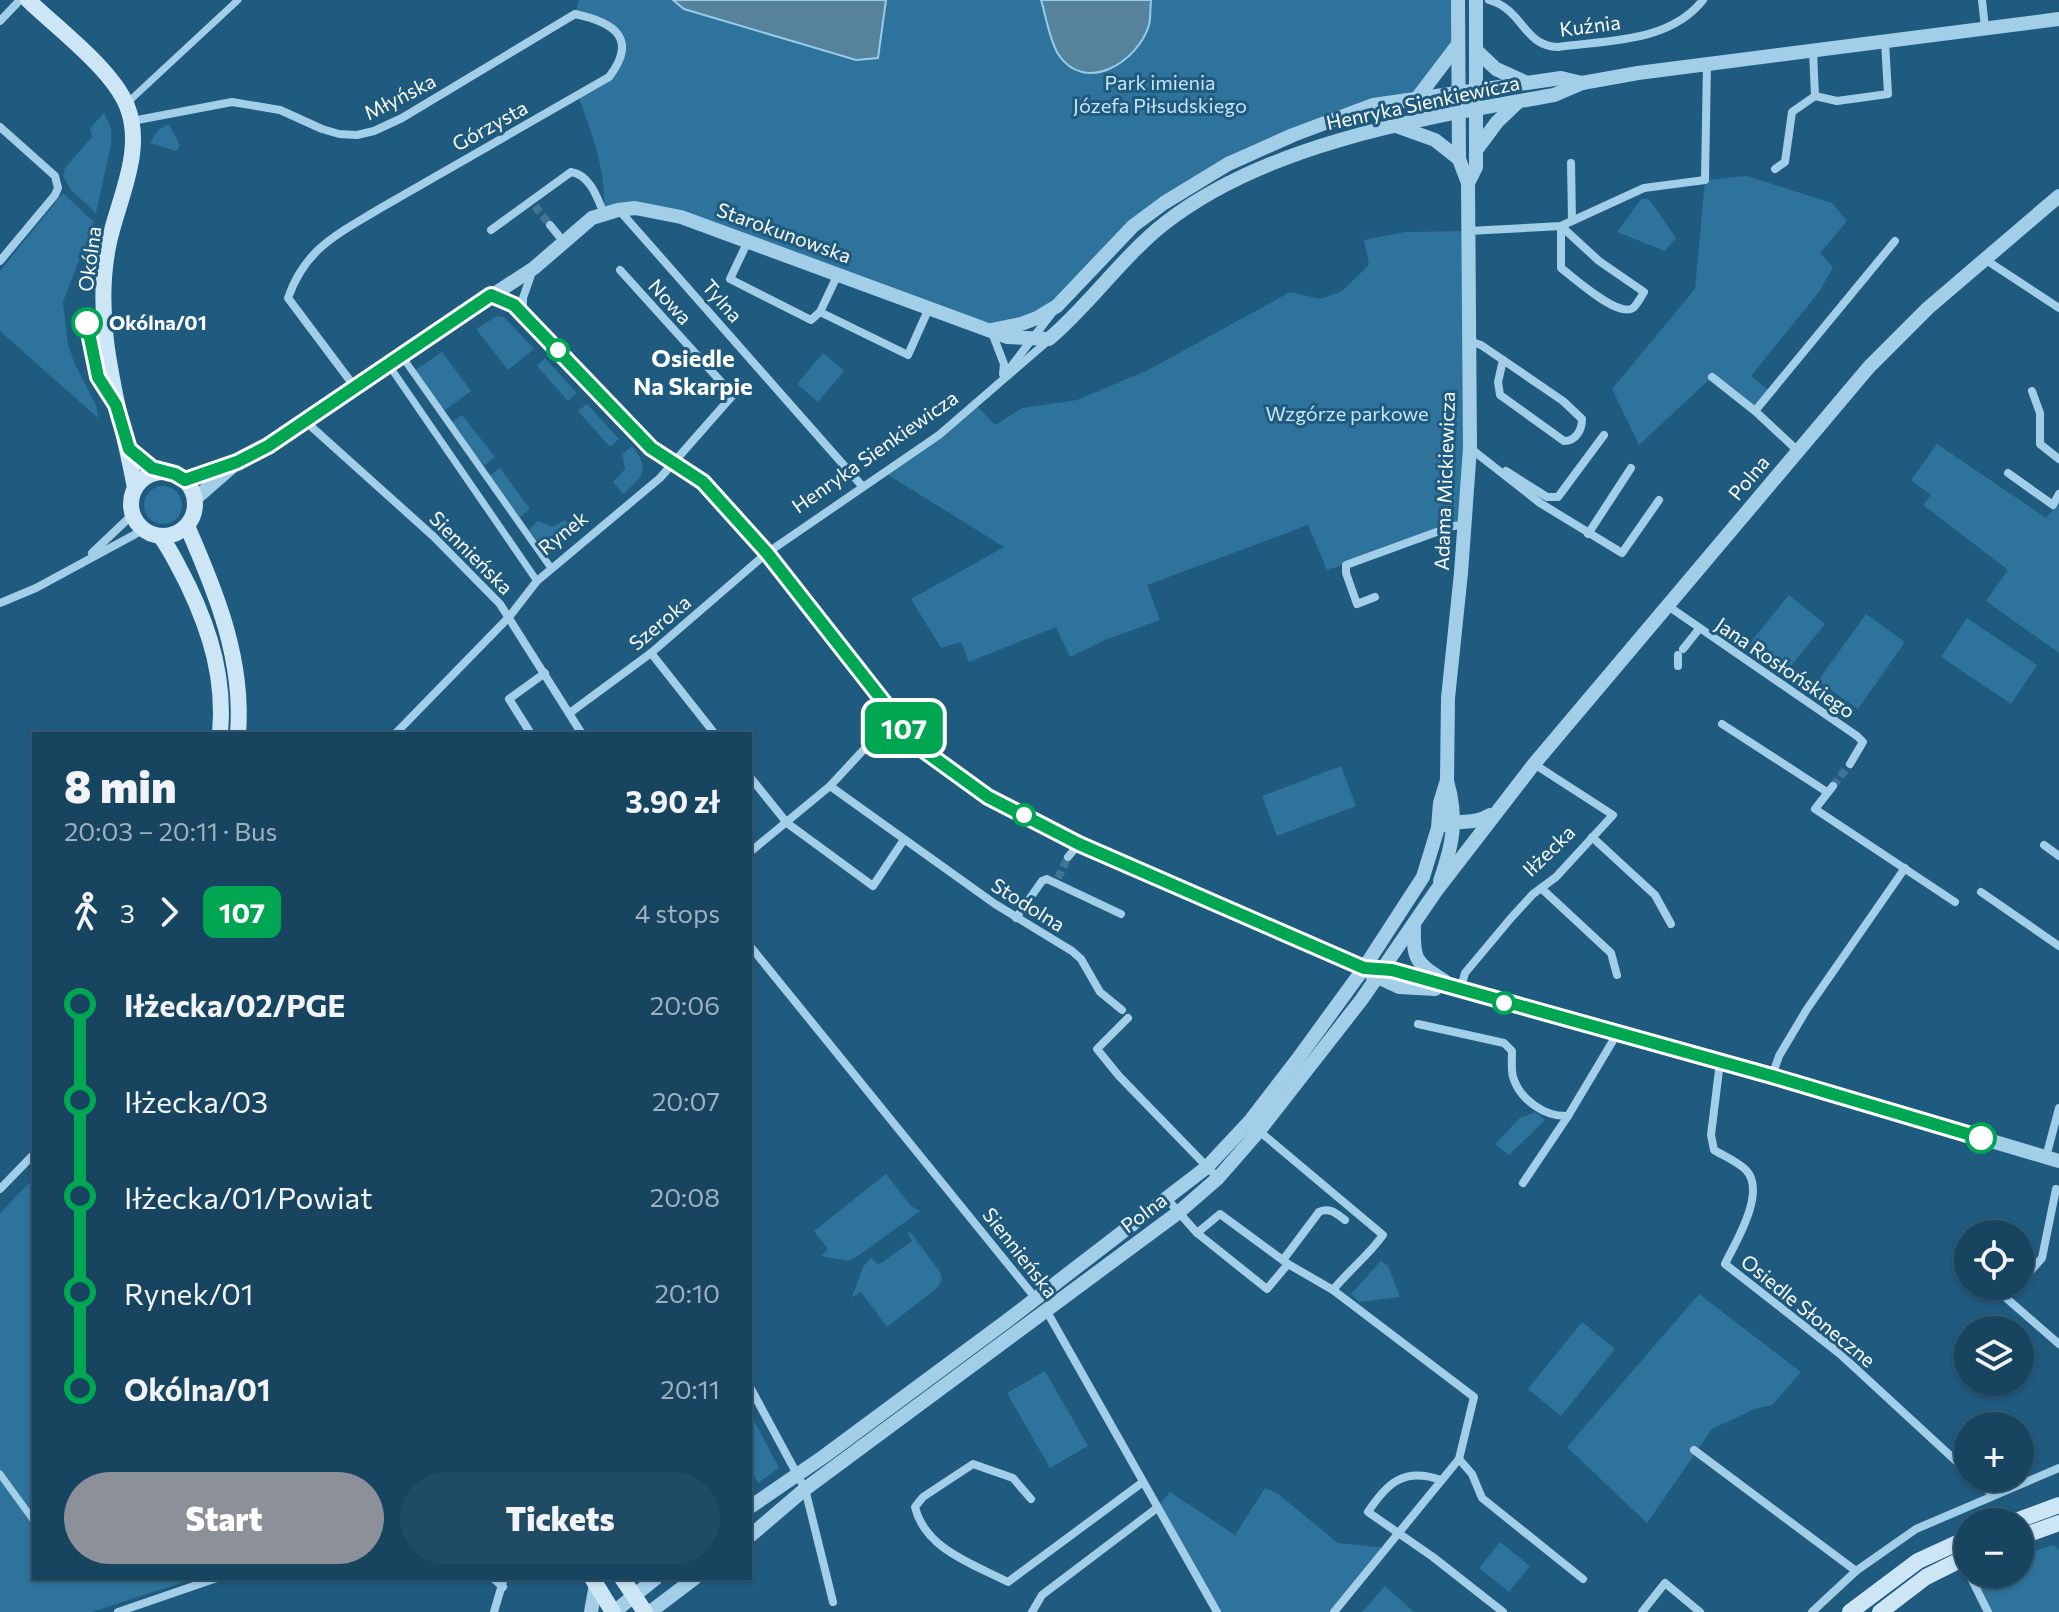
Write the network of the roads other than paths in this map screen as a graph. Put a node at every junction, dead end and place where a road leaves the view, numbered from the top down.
1 (20, 0) edge
2 (28, 0) edge
3 (238, 0) edge
4 (1458, 0) edge
5 (1476, 0) edge
6 (1489, 0) edge
7 (1703, 0) edge
8 (1982, 0) edge
9 (575, 14) joint
10 (2059, 19) edge
11 (0, 21) edge
12 (1985, 28) junction
13 (1885, 41) junction
14 (1456, 47) junction
15 (1813, 50) junction
16 (1477, 51) junction
17 (1707, 63) junction
18 (1527, 83) junction
19 (1582, 83) junction
20 (1477, 91) junction
21 (1459, 94) junction
22 (1815, 96) junction
23 (1418, 97) junction
24 (1518, 101) junction
25 (126, 104) junction
26 (1477, 109) junction
27 (1459, 113) junction
28 (131, 121) junction
29 (1396, 125) junction
30 (0, 127) edge
31 (1476, 150) junction
32 (1459, 159) junction
33 (1571, 163) dead end
34 (1775, 169) dead end
35 (1468, 183) junction
36 (2059, 196) edge
37 (611, 212) junction
38 (1572, 220) junction
39 (550, 225) tunnel mouth
40 (1561, 226) junction
41 (491, 230) dead end
42 (1468, 231) junction
43 (563, 241) junction
44 (748, 241) junction
45 (1895, 241) dead end
46 (1986, 260) junction
47 (0, 261) edge
48 (534, 268) junction
49 (620, 270) dead end
50 (838, 274) junction
51 (491, 295) junction
52 (1057, 306) junction
53 (929, 307) junction
54 (2059, 308) edge
55 (820, 312) junction
56 (523, 314) junction
57 (991, 330) junction
58 (1032, 339) junction
59 (1049, 339) junction
60 (1468, 341) junction
61 (395, 360) junction
62 (1503, 360) junction
63 (1712, 377) dead end
64 (1003, 379) junction
65 (354, 386) junction
66 (2032, 391) dead end
67 (1755, 411) junction
68 (305, 421) junction
69 (1604, 435) dead end
70 (1470, 448) junction
71 (129, 449) junction
72 (1798, 451) junction
73 (2059, 459) edge
74 (237, 462) junction
75 (673, 463) junction
76 (1497, 468) junction
77 (1631, 468) dead end
78 (162, 472) junction
79 (2008, 473) dead end
80 (185, 480) junction
81 (863, 487) junction
82 (135, 488) junction
83 (2059, 494) edge
84 (195, 499) junction
85 (1659, 500) dead end
86 (132, 515) junction
87 (1465, 525) junction
88 (187, 526) junction
89 (143, 530) junction
90 (1588, 534) junction
91 (161, 537) junction
92 (767, 553) junction
93 (84, 560) junction
94 (551, 568) junction
95 (537, 581) junction
96 (1375, 597) dead end
97 (0, 603) edge
98 (1668, 606) junction
99 (509, 617) junction
100 (1699, 629) junction
101 (651, 653) junction
102 (1678, 666) dead end
103 (545, 673) junction
104 (571, 712) junction
105 (894, 717) junction
106 (1722, 724) dead end
107 (220, 732) edge
108 (238, 732) edge
109 (397, 732) edge
110 (530, 732) edge
111 (581, 732) edge
112 (713, 732) edge
113 (1534, 764) junction
114 (1850, 764) tunnel mouth
115 (752, 779) edge
116 (1447, 780) junction
117 (830, 786) junction
118 (1497, 811) junction
119 (787, 823) junction
120 (1438, 828) junction
121 (1453, 829) junction
122 (1477, 837) junction
123 (1592, 837) junction
124 (903, 841) junction
125 (1079, 844) junction
126 (2044, 845) dead end
127 (752, 850) edge
128 (2059, 856) edge
129 (1068, 857) tunnel mouth
130 (1905, 868) junction
131 (1541, 888) junction
132 (1436, 891) junction
133 (1981, 892) dead end
134 (1955, 902) dead end
135 (1121, 914) dead end
136 (1016, 918) junction
137 (1414, 924) junction
138 (1671, 924) dead end
139 (2059, 946) edge
140 (752, 948) edge
141 (1364, 968) junction
142 (1380, 973) junction
143 (1617, 975) dead end
144 (1460, 991) junction
145 (1418, 1024) dead end
146 (1617, 1034) junction
147 (1720, 1062) junction
148 (1772, 1076) junction
149 (1280, 1094) junction
150 (2059, 1108) edge
151 (1568, 1116) junction
152 (1259, 1131) junction
153 (32, 1156) edge
154 (2052, 1159) edge
155 (1212, 1173) junction
156 (1523, 1183) dead end
157 (2043, 1184) dead end
158 (0, 1189) edge
159 (2057, 1190) edge
160 (1167, 1199) junction
161 (1179, 1212) junction
162 (1345, 1220) dead end
163 (1197, 1233) junction
164 (1286, 1262) junction
165 (2034, 1266) edge
166 (1333, 1290) junction
167 (1035, 1298) junction
168 (2008, 1300) edge
169 (1047, 1312) junction
170 (2059, 1344) edge
171 (752, 1391) edge
172 (1694, 1450) dead end
173 (1459, 1459) junction
174 (1954, 1459) edge
175 (2059, 1468) edge
176 (0, 1474) edge
177 (796, 1474) junction
178 (1441, 1480) junction
179 (1143, 1482) junction
180 (805, 1489) junction
181 (1990, 1492) edge
182 (1367, 1493) dead end
183 (1993, 1495) junction
184 (1378, 1496) junction
185 (1031, 1499) dead end
186 (2059, 1505) edge
187 (752, 1506) edge
188 (1157, 1508) junction
189 (2034, 1514) edge
190 (32, 1518) edge
191 (2059, 1523) edge
192 (1398, 1532) junction
193 (2034, 1532) edge
194 (752, 1534) edge
195 (1954, 1544) edge
196 (1954, 1569) edge
197 (1856, 1571) junction
198 (1583, 1579) dead end
199 (211, 1580) edge
200 (623, 1580) edge
201 (654, 1580) edge
202 (692, 1580) edge
203 (594, 1581) edge
204 (504, 1582) edge
205 (1977, 1588) edge
206 (634, 1596) junction
207 (833, 1602) dead end
208 (118, 1612) edge
209 (494, 1612) edge
210 (591, 1612) edge
211 (614, 1612) edge
212 (648, 1612) edge
213 (1032, 1612) edge
214 (1217, 1612) edge
215 (1334, 1612) edge
216 (1503, 1612) edge
217 (1642, 1612) edge
218 (1700, 1612) edge
219 (1812, 1612) edge
220 (1850, 1612) edge
221 (1880, 1612) edge
222 (1988, 1612) edge

1 - 11 street
2 - 25 main road, Okólna
3 - 25 street
4 - 14 street, Adama Mickiewicza
5 - 16 street, Adama Mickiewicza
6 - 7 street, Kuźnia
8 - 12 street
9 - 28 street, Młyńska
9 - 65 street, Górzysta
10 - 12 street, Henryka Sienkiewicza
12 - 13 street, Henryka Sienkiewicza
13 - 15 street, Henryka Sienkiewicza
13 - 22 street
14 - 21 street, Adama Mickiewicza
14 - 23 street
15 - 17 street, Henryka Sienkiewicza
15 - 22 street
16 - 18 street
16 - 20 street, Adama Mickiewicza
17 - 19 street, Henryka Sienkiewicza
17 - 38 street
18 - 19 street, Henryka Sienkiewicza
18 - 20 street, Henryka Sienkiewicza
19 - 24 street, Henryka Sienkiewicza
20 - 21 street, Henryka Sienkiewicza
20 - 26 street, Adama Mickiewicza
21 - 23 street, Henryka Sienkiewicza
21 - 27 street, Adama Mickiewicza
22 - 34 street
23 - 52 street, Henryka Sienkiewicza
24 - 26 street, Henryka Sienkiewicza
24 - 31 street
25 - 28 main road, Okólna
26 - 27 street, Henryka Sienkiewicza
26 - 31 street, Adama Mickiewicza
27 - 29 street, Henryka Sienkiewicza
27 - 32 street, Adama Mickiewicza
28 - 71 main road, Okólna
29 - 32 street
29 - 59 street, Henryka Sienkiewicza
30 - 47 street
31 - 35 street, Adama Mickiewicza
32 - 35 street, Adama Mickiewicza
33 - 38 street
35 - 42 street, Adama Mickiewicza
36 - 46 street, Polna
37 - 41 street, Tylna
37 - 43 street
37 - 44 street, Starokunowska
37 - 81 street, Tylna
38 - 40 street
39 - 43 street
40 - 40 street
40 - 42 street
42 - 60 street, Adama Mickiewicza
43 - 48 street
44 - 50 street, Starokunowska
44 - 55 street
45 - 67 street
46 - 54 street
46 - 72 street, Polna
48 - 51 street
48 - 56 street
49 - 75 street, Nowa
50 - 53 street, Starokunowska
50 - 55 street
51 - 56 street
51 - 61 street
52 - 57 street
52 - 58 street, Henryka Sienkiewicza
53 - 55 street
53 - 57 street, Starokunowska
56 - 75 street
57 - 58 street
57 - 64 street
58 - 59 street
58 - 64 street, Henryka Sienkiewicza
59 - 64 street, Henryka Sienkiewicza
60 - 62 street
60 - 70 street, Adama Mickiewicza
61 - 65 street
61 - 94 street
61 - 95 street, Rynek
62 - 62 street
63 - 67 street
64 - 81 street, Henryka Sienkiewicza
65 - 68 street
66 - 73 street
67 - 72 street
68 - 74 street
68 - 99 street, Siennieńska
69 - 76 street
70 - 76 street
70 - 87 street, Adama Mickiewicza
71 - 78 main road
71 - 82 main road, Okólna
72 - 98 street, Polna
74 - 80 street
74 - 84 street
75 - 92 street
75 - 94 street, Rynek
76 - 90 street
77 - 90 street
78 - 80 main road
78 - 82 main road
79 - 83 street
80 - 84 main road
81 - 92 street, Henryka Sienkiewicza
82 - 86 main road
84 - 88 main road
85 - 90 street
86 - 89 main road
86 - 93 street
87 - 96 street
87 - 116 street, Adama Mickiewicza
88 - 91 main road
88 - 108 main road
89 - 91 main road
89 - 93 street
91 - 107 main road
92 - 101 street, Szeroka
92 - 105 street
93 - 97 street
94 - 95 street, Rynek
95 - 99 street
98 - 100 street, Jana Rosłońskiego
98 - 113 street, Polna
99 - 103 street, Siennieńska
99 - 109 street
100 - 102 street
100 - 114 street, Jana Rosłońskiego
101 - 104 street, Szeroka
101 - 112 street
103 - 104 street, Siennieńska
103 - 110 street
104 - 111 street, Siennieńska
105 - 117 street
105 - 125 street
106 - 130 street
113 - 118 street, Polna
113 - 123 street, Iłżecka
115 - 119 street
116 - 120 street, Adama Mickiewicza
116 - 121 street, Adama Mickiewicza
117 - 119 street
117 - 124 street, Stodolna
118 - 121 street
118 - 122 street, Polna
119 - 124 street
119 - 127 street
120 - 121 street
120 - 141 street, Adama Mickiewicza
121 - 122 street
121 - 132 street, Adama Mickiewicza
122 - 132 street, Polna
123 - 131 street, Iłżecka
123 - 138 street
124 - 136 street, Stodolna
125 - 129 street
125 - 141 street
126 - 128 street
130 - 134 street
130 - 148 street
131 - 143 street
131 - 144 street, Iłżecka
132 - 137 street, Polna
133 - 139 street
135 - 136 street
136 - 155 street, Stodolna
137 - 142 street, Polna
137 - 144 street
140 - 167 street, Siennieńska
141 - 142 street
141 - 149 street, Polna
142 - 144 street
142 - 149 street, Polna
144 - 146 street
145 - 151 street
146 - 147 street
146 - 151 street
147 - 148 street
147 - 174 street, Osiedle Słoneczne
148 - 154 street
149 - 152 street, Polna
149 - 155 street, Polna
150 - 154 street
151 - 156 street
152 - 155 street, Polna
152 - 166 street
153 - 158 street
155 - 160 street, Polna
155 - 161 street, Polna
157 - 159 street
159 - 165 street
160 - 161 street
160 - 167 street, Polna
161 - 163 street
161 - 169 street, Polna
162 - 164 street
163 - 164 street
163 - 164 street
164 - 166 street
166 - 173 street
167 - 169 street, Siennieńska
167 - 177 street, Polna
168 - 170 street
169 - 179 street, Siennieńska
169 - 180 street, Polna
171 - 177 street
172 - 197 street
173 - 178 street
173 - 198 street
175 - 183 street
176 - 190 street
177 - 180 street
177 - 187 street, Polna
178 - 184 street
178 - 192 street
179 - 185 street
179 - 188 street, Siennieńska
180 - 194 street, Polna
180 - 207 street
181 - 183 street
182 - 184 street
183 - 197 street
184 - 192 street
186 - 189 main road
188 - 213 street
188 - 214 street, Siennieńska
191 - 193 main road
192 - 215 street
192 - 216 street
195 - 220 main road
196 - 221 main road
197 - 219 street
199 - 208 street
200 - 206 main road
201 - 206 street
202 - 212 street
203 - 210 street
203 - 211 main road
204 - 209 street
205 - 222 street
206 - 211 street
206 - 212 main road
217 - 218 street

